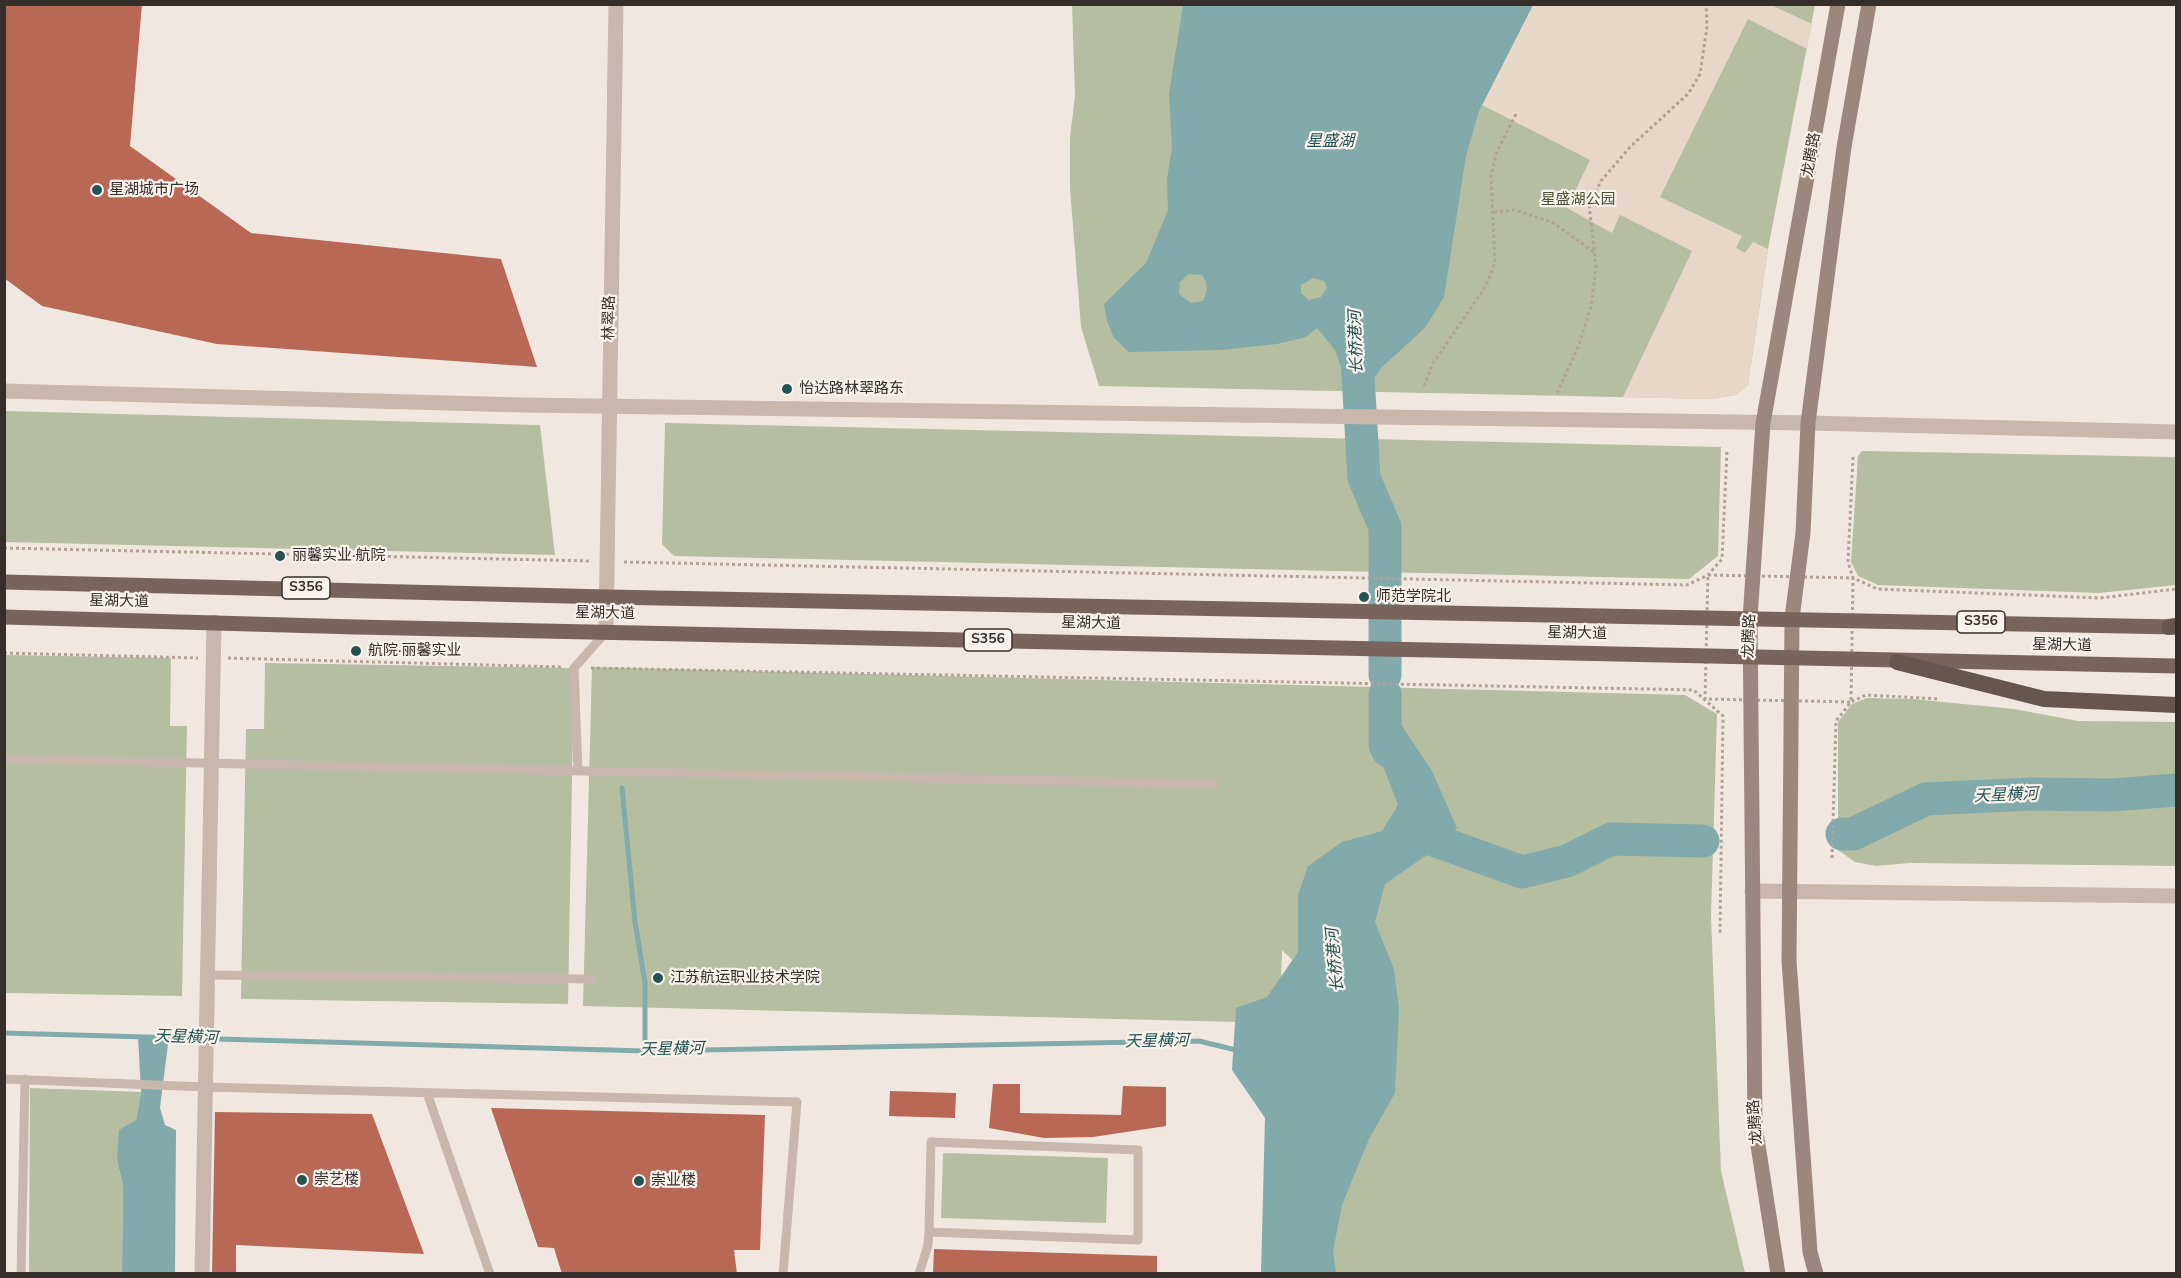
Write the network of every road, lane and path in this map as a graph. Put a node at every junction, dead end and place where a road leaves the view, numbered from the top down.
1 (616, 4) edge
2 (1706, 4) edge
3 (1838, 4) edge
4 (1869, 4) edge
5 (1516, 114) dead end
6 (1494, 212) junction
7 (1594, 252) junction
8 (1424, 386) dead end
9 (4, 391) edge
10 (1557, 393) dead end
11 (608, 406) junction
12 (1762, 423) junction
13 (1808, 423) junction
14 (2176, 432) edge
15 (1727, 452) dead end
16 (1853, 457) dead end
17 (4, 548) edge
18 (608, 561) junction
19 (4, 582) edge
20 (2176, 589) edge
21 (608, 597) junction
22 (4, 617) edge
23 (1792, 618) junction
24 (1750, 619) junction
25 (214, 622) junction
26 (2174, 627) edge
27 (606, 631) junction
28 (4, 653) edge
29 (1750, 655) junction
30 (214, 658) junction
31 (1793, 658) junction
32 (1897, 662) junction
33 (2176, 666) edge
34 (574, 668) junction
35 (1940, 699) dead end
36 (2174, 705) edge
37 (4, 759) edge
38 (212, 763) junction
39 (578, 771) junction
40 (1214, 784) dead end
41 (1832, 858) dead end
42 (1752, 891) junction
43 (1790, 891) junction
44 (2176, 896) edge
45 (1720, 934) dead end
46 (208, 975) junction
47 (592, 979) dead end
48 (4, 1079) edge
49 (25, 1080) junction
50 (205, 1088) junction
51 (427, 1092) junction
52 (929, 1232) junction
53 (21, 1274) edge
54 (202, 1274) edge
55 (490, 1274) edge
56 (783, 1274) edge
57 (919, 1274) edge
58 (1778, 1274) edge
59 (1816, 1274) edge

1 - 11 street, 林翠路
2 - 7 path
3 - 12 main road, 龙腾路
4 - 13 main road, 龙腾路
5 - 6 path
6 - 7 path
6 - 8 path
7 - 10 path
9 - 11 street
11 - 12 street
11 - 18 street, 林翠路
12 - 13 street
12 - 24 main road, 龙腾路
13 - 14 street
13 - 23 main road, 龙腾路
15 - 18 path
16 - 20 path
17 - 18 path
18 - 21 street, 林翠路
19 - 21 main road, 星湖大道 / S356
21 - 24 main road, 星湖大道 / S356
21 - 27 street, 林翠路
22 - 25 main road, 星湖大道 / S356
23 - 24 main road, 星湖大道 / S356
23 - 26 main road, 星湖大道 / S356
23 - 31 main road, 龙腾路
24 - 29 main road, 龙腾路
25 - 27 main road, 星湖大道 / S356
25 - 30 street
27 - 29 main road, 星湖大道 / S356
27 - 34 lane
28 - 30 path
29 - 31 main road, 星湖大道 / S356
29 - 42 main road, 龙腾路
30 - 34 path
30 - 38 street
31 - 32 main road, 星湖大道 / S356
31 - 43 main road, 龙腾路
32 - 33 main road, 星湖大道 / S356
32 - 36 highway
34 - 39 lane
34 - 45 path
35 - 41 path
37 - 38 lane
38 - 39 lane
38 - 46 street
39 - 40 lane
42 - 43 street
42 - 58 main road, 龙腾路
43 - 44 street
43 - 59 main road, 龙腾路
46 - 47 lane
46 - 50 street
48 - 49 lane
49 - 50 lane
49 - 53 lane
50 - 51 lane
50 - 54 street
51 - 55 lane
51 - 56 lane
52 - 52 lane
52 - 57 lane

